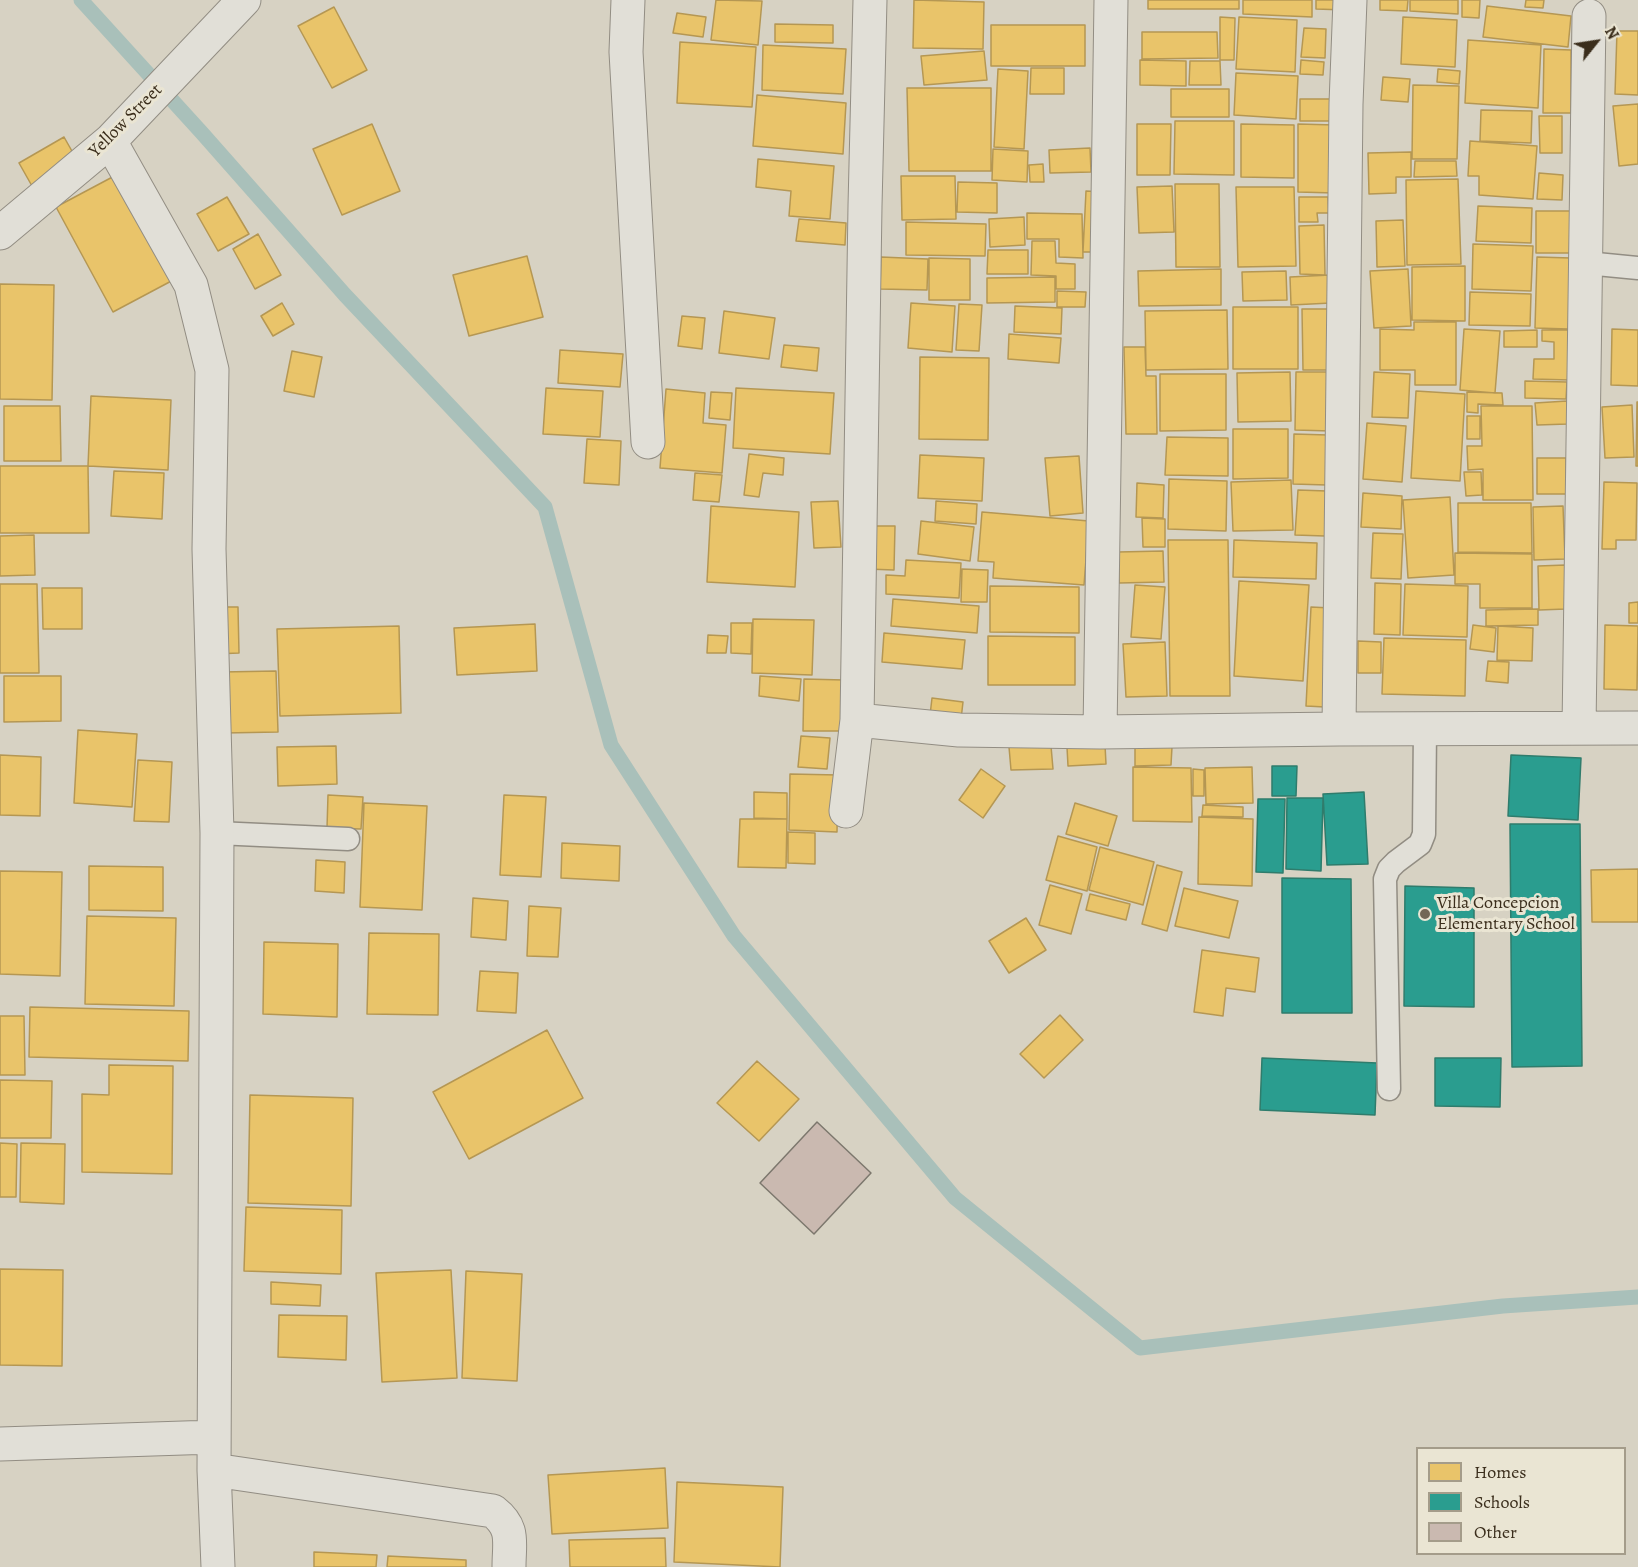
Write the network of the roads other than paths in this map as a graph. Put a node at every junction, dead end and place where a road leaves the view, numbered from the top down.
1 (244, 0) edge
2 (628, 0) edge
3 (870, 0) edge
4 (1111, 0) edge
5 (1350, 0) edge
6 (1589, 16) dead end
7 (118, 132) junction
8 (0, 233) edge
9 (1586, 263) junction
10 (1638, 268) edge
11 (648, 441) dead end
12 (857, 720) junction
13 (1425, 728) junction
14 (1579, 728) junction
15 (1638, 728) edge
16 (1339, 729) junction
17 (1100, 732) junction
18 (846, 811) dead end
19 (217, 833) junction
20 (348, 839) dead end
21 (1389, 1089) dead end
22 (214, 1437) junction
23 (0, 1444) edge
24 (214, 1470) junction
25 (218, 1567) edge
26 (509, 1567) edge

1 - 7 street, Yellow Street
2 - 11 street
3 - 12 street
4 - 17 street
5 - 16 street
6 - 9 street
7 - 8 street, Yellow Street
7 - 19 street
9 - 10 lane
9 - 14 street
12 - 17 street
12 - 18 street
13 - 14 street
13 - 16 street
13 - 21 lane
14 - 15 street
16 - 17 street
19 - 20 lane
19 - 22 street
22 - 23 street
22 - 24 street
24 - 25 street
24 - 26 street

